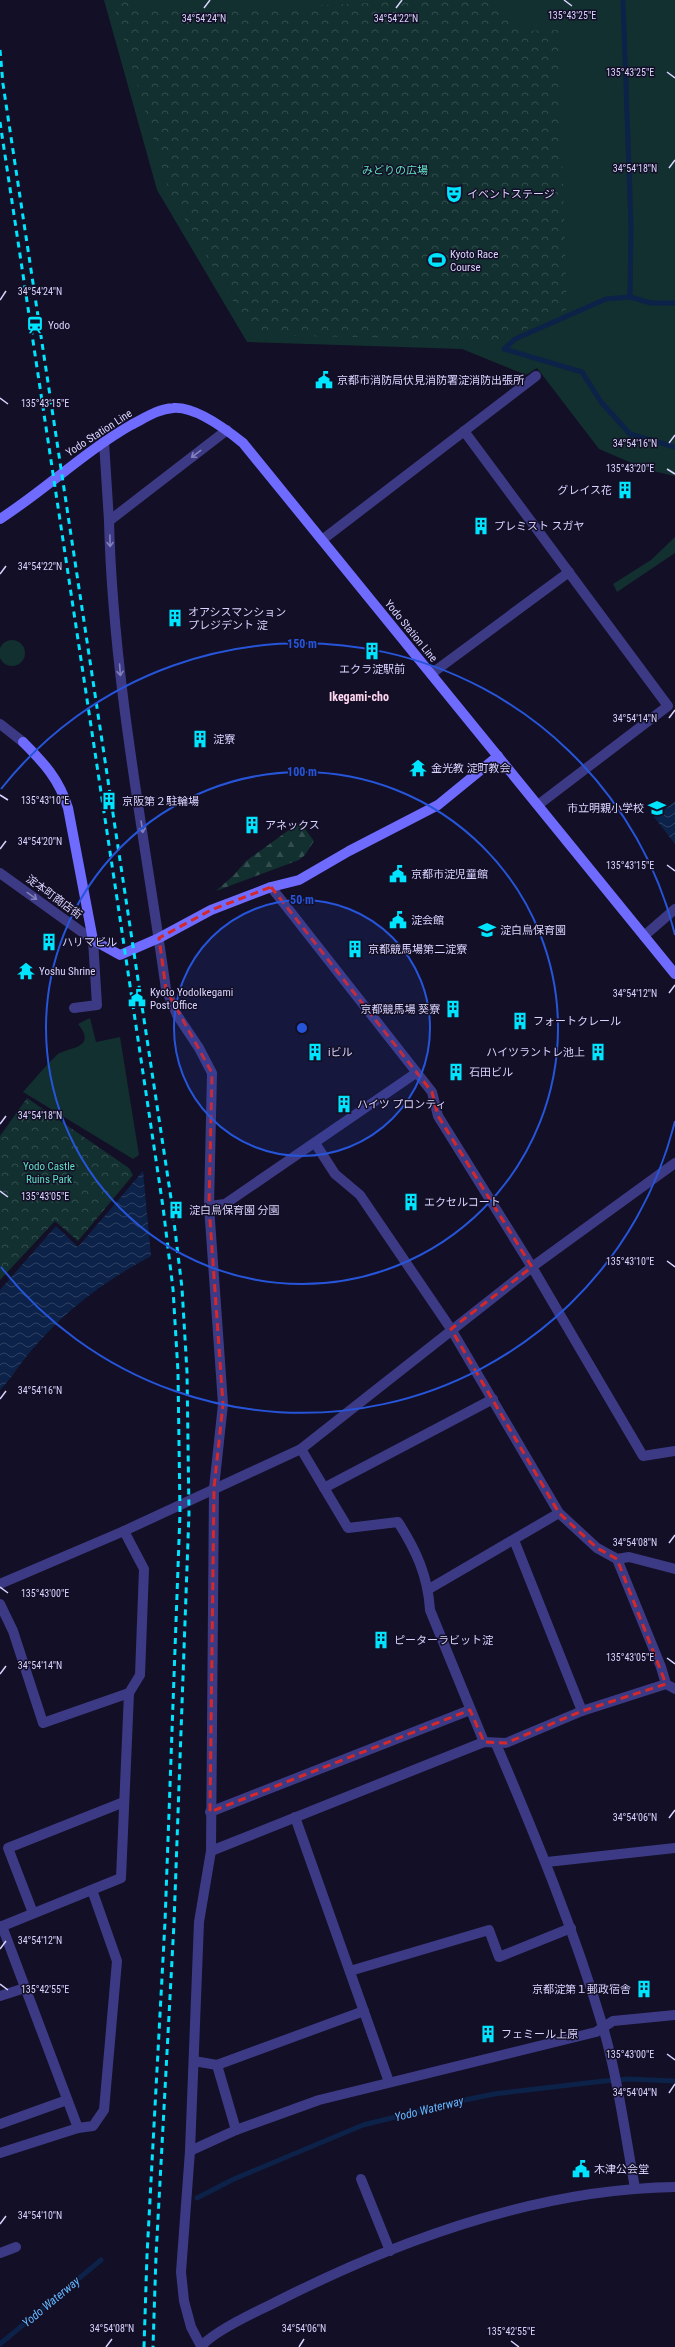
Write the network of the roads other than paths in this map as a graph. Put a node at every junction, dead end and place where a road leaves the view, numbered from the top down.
1 (536, 376) dead end
2 (227, 430) junction
3 (464, 431) junction
4 (104, 442) junction
5 (0, 519) edge
6 (109, 521) junction
7 (322, 540) junction
8 (569, 572) junction
9 (431, 674) junction
10 (0, 724) edge
11 (23, 742) joint
12 (498, 756) junction
13 (538, 805) junction
14 (0, 873) edge
15 (271, 886) junction
16 (675, 909) edge
17 (644, 936) junction
18 (159, 938) junction
19 (93, 940) junction
20 (675, 974) edge
21 (74, 1008) dead end
22 (416, 1073) junction
23 (315, 1143) junction
24 (675, 1162) edge
25 (209, 1206) junction
26 (532, 1266) junction
27 (451, 1329) junction
28 (493, 1399) junction
29 (301, 1449) junction
30 (675, 1450) edge
31 (214, 1488) junction
32 (324, 1488) junction
33 (559, 1513) junction
34 (124, 1531) junction
35 (514, 1540) junction
36 (617, 1559) junction
37 (675, 1569) edge
38 (0, 1584) edge
39 (429, 1589) junction
40 (0, 1604) edge
41 (670, 1687) edge
42 (128, 1693) junction
43 (470, 1710) junction
44 (582, 1711) junction
45 (484, 1742) junction
46 (496, 1744) junction
47 (124, 1802) junction
48 (210, 1812) junction
49 (295, 1817) junction
50 (675, 1848) edge
51 (211, 1851) junction
52 (547, 1862) junction
53 (92, 1890) junction
54 (33, 1913) junction
55 (1, 1926) edge
56 (571, 1928) junction
57 (350, 1971) junction
58 (25, 1988) junction
59 (0, 1996) edge
60 (364, 2011) junction
61 (675, 2015) edge
62 (603, 2027) junction
63 (194, 2061) junction
64 (218, 2065) junction
65 (389, 2082) junction
66 (68, 2100) junction
67 (0, 2124) edge
68 (78, 2128) junction
69 (236, 2130) junction
70 (190, 2152) junction
71 (0, 2153) edge
72 (361, 2179) dead end
73 (675, 2187) edge
74 (635, 2188) junction
75 (16, 2247) dead end
76 (390, 2251) junction
77 (0, 2253) edge
78 (201, 2347) edge

1 - 3 street
2 - 4 main road, Yodo Station Line
2 -> 6 street
2 - 7 main road, Yodo Station Line
3 - 7 street
3 - 8 street
4 - 5 main road, Yodo Station Line
4 - 6 street
6 -> 18 street
7 - 9 main road, Yodo Station Line
8 - 9 street
8 - 13 street
9 - 12 main road, Yodo Station Line
10 - 11 street
11 - 19 main road
12 - 13 main road, Yodo Station Line
12 - 15 main road
13 - 17 main road, Yodo Station Line
14 -> 19 street, 淀本町商店街
15 - 18 main road
15 - 22 street
16 - 17 street
17 - 20 main road, Yodo Station Line
18 - 19 main road
18 - 25 street
19 - 21 street
22 - 23 street
22 - 26 street
23 - 25 street
23 - 27 street
24 - 26 street
25 - 31 street
26 - 27 street
26 - 30 street
27 - 28 street
27 - 29 street
28 - 32 street
28 - 33 street
29 - 31 street
29 - 32 street
31 - 34 street
31 - 48 street
32 - 39 street
33 - 35 street
33 - 36 street
34 - 38 street
34 - 42 street
35 - 39 street
35 - 44 street
36 - 37 street
36 - 41 street
39 - 43 street
40 - 42 street
41 - 44 street
42 - 47 street
43 - 45 street
43 - 48 street
44 - 46 street
45 - 46 street
45 - 49 street
46 - 52 street
47 - 53 street
47 - 54 street
48 - 51 street
49 - 51 street
49 - 57 street
50 - 52 street
51 - 63 street
52 - 56 street
53 - 54 street
53 - 68 street
54 - 55 street
55 - 58 street
56 - 57 street
56 - 62 street
57 - 60 street
58 - 59 street
58 - 66 street
60 - 64 street
60 - 65 street
61 - 62 street
62 - 65 street
62 - 74 street
63 - 64 street
63 - 70 street
64 - 69 street
65 - 69 street
66 - 67 street
66 - 68 street
68 - 71 street
69 - 70 street
70 - 78 street
72 - 76 street
73 - 74 street
74 - 76 street
75 - 77 street
76 - 78 street

